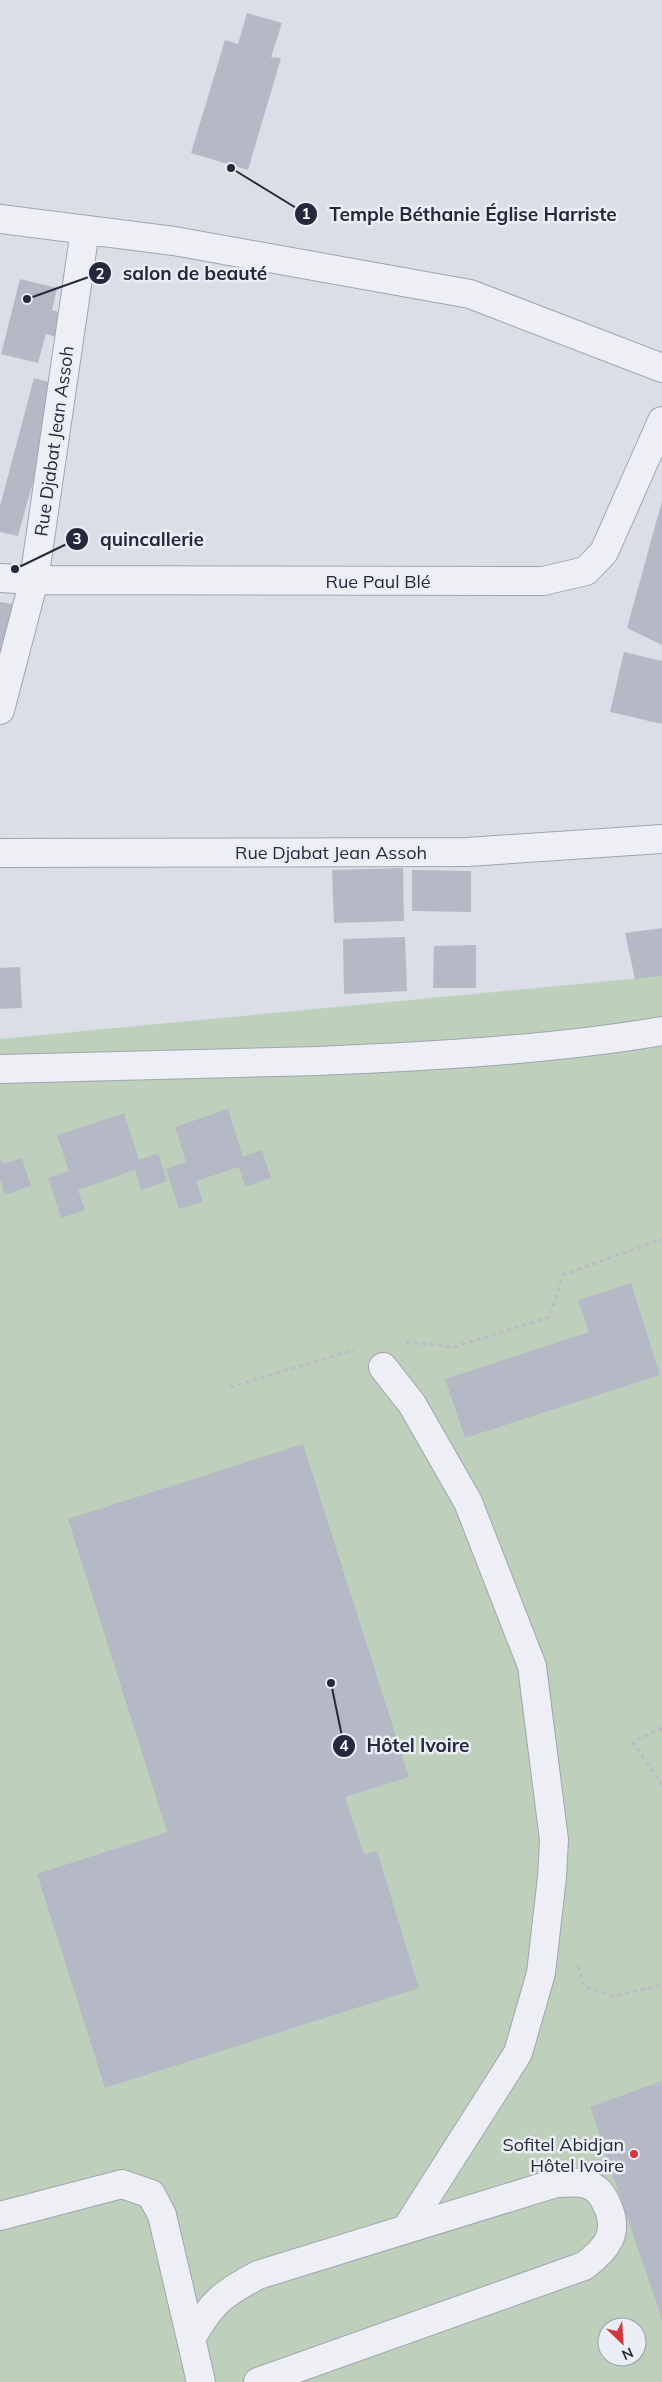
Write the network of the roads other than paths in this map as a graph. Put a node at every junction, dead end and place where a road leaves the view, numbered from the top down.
1 (0, 219) edge
2 (86, 230) junction
3 (662, 368) edge
4 (662, 421) edge
5 (0, 578) edge
6 (34, 580) junction
7 (0, 710) edge
8 (662, 839) edge
9 (0, 853) edge
10 (662, 1031) edge
11 (0, 1069) edge
12 (383, 1367) dead end
13 (0, 2216) edge
14 (406, 2229) junction
15 (191, 2339) junction
16 (201, 2382) edge
17 (258, 2382) edge

1 - 2 street
2 - 3 street
2 - 6 street, Rue Djabat Jean Assoh
4 - 6 street, Rue Paul Blé
5 - 6 street, Rue Paul Blé
6 - 7 street, Rue Djabat Jean Assoh
8 - 9 street, Rue Djabat Jean Assoh
10 - 11 street
12 - 14 street
13 - 15 street
14 - 15 street
14 - 17 street
15 - 16 street

